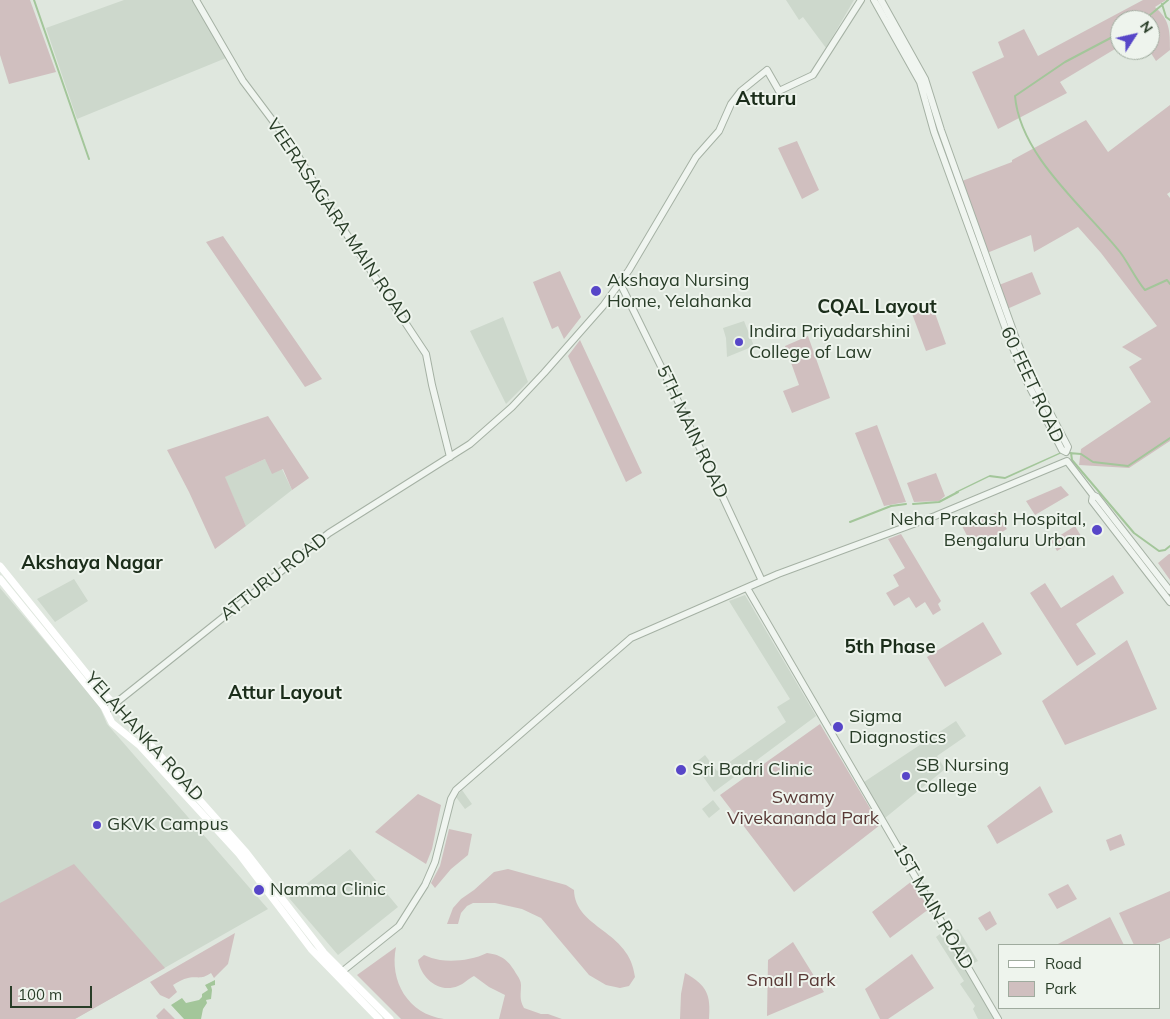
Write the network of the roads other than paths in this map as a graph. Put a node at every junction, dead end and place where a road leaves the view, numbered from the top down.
1 (196, 0) edge
2 (861, 0) edge
3 (874, 0) edge
4 (881, 0) edge
5 (620, 283) junction
6 (450, 457) junction
7 (1093, 496) junction
8 (0, 566) edge
9 (0, 579) edge
10 (762, 581) junction
11 (747, 588) junction
12 (1170, 592) edge
13 (1170, 602) edge
14 (114, 704) junction
15 (107, 710) junction
16 (339, 974) junction
17 (379, 1019) edge
18 (390, 1019) edge
19 (998, 1019) edge

1 - 6 street, VEERASAGARA MAIN ROAD
2 - 5 street, ATTURU ROAD
3 - 4 street, 60 FEET ROAD
5 - 6 street, ATTURU ROAD
5 - 10 street, 5TH MAIN ROAD
6 - 14 street, ATTURU ROAD
7 - 10 street
7 - 12 street
7 - 13 street
8 - 14 main road, YELAHANKA ROAD
9 - 15 main road, YELAHANKA ROAD
10 - 11 street
11 - 16 street
11 - 19 street, 1ST MAIN ROAD
14 - 15 street, ATTURU ROAD
14 - 16 main road, YELAHANKA ROAD
15 - 16 main road, YELAHANKA ROAD
16 - 17 main road, YELAHANKA ROAD
16 - 18 main road, YELAHANKA ROAD

